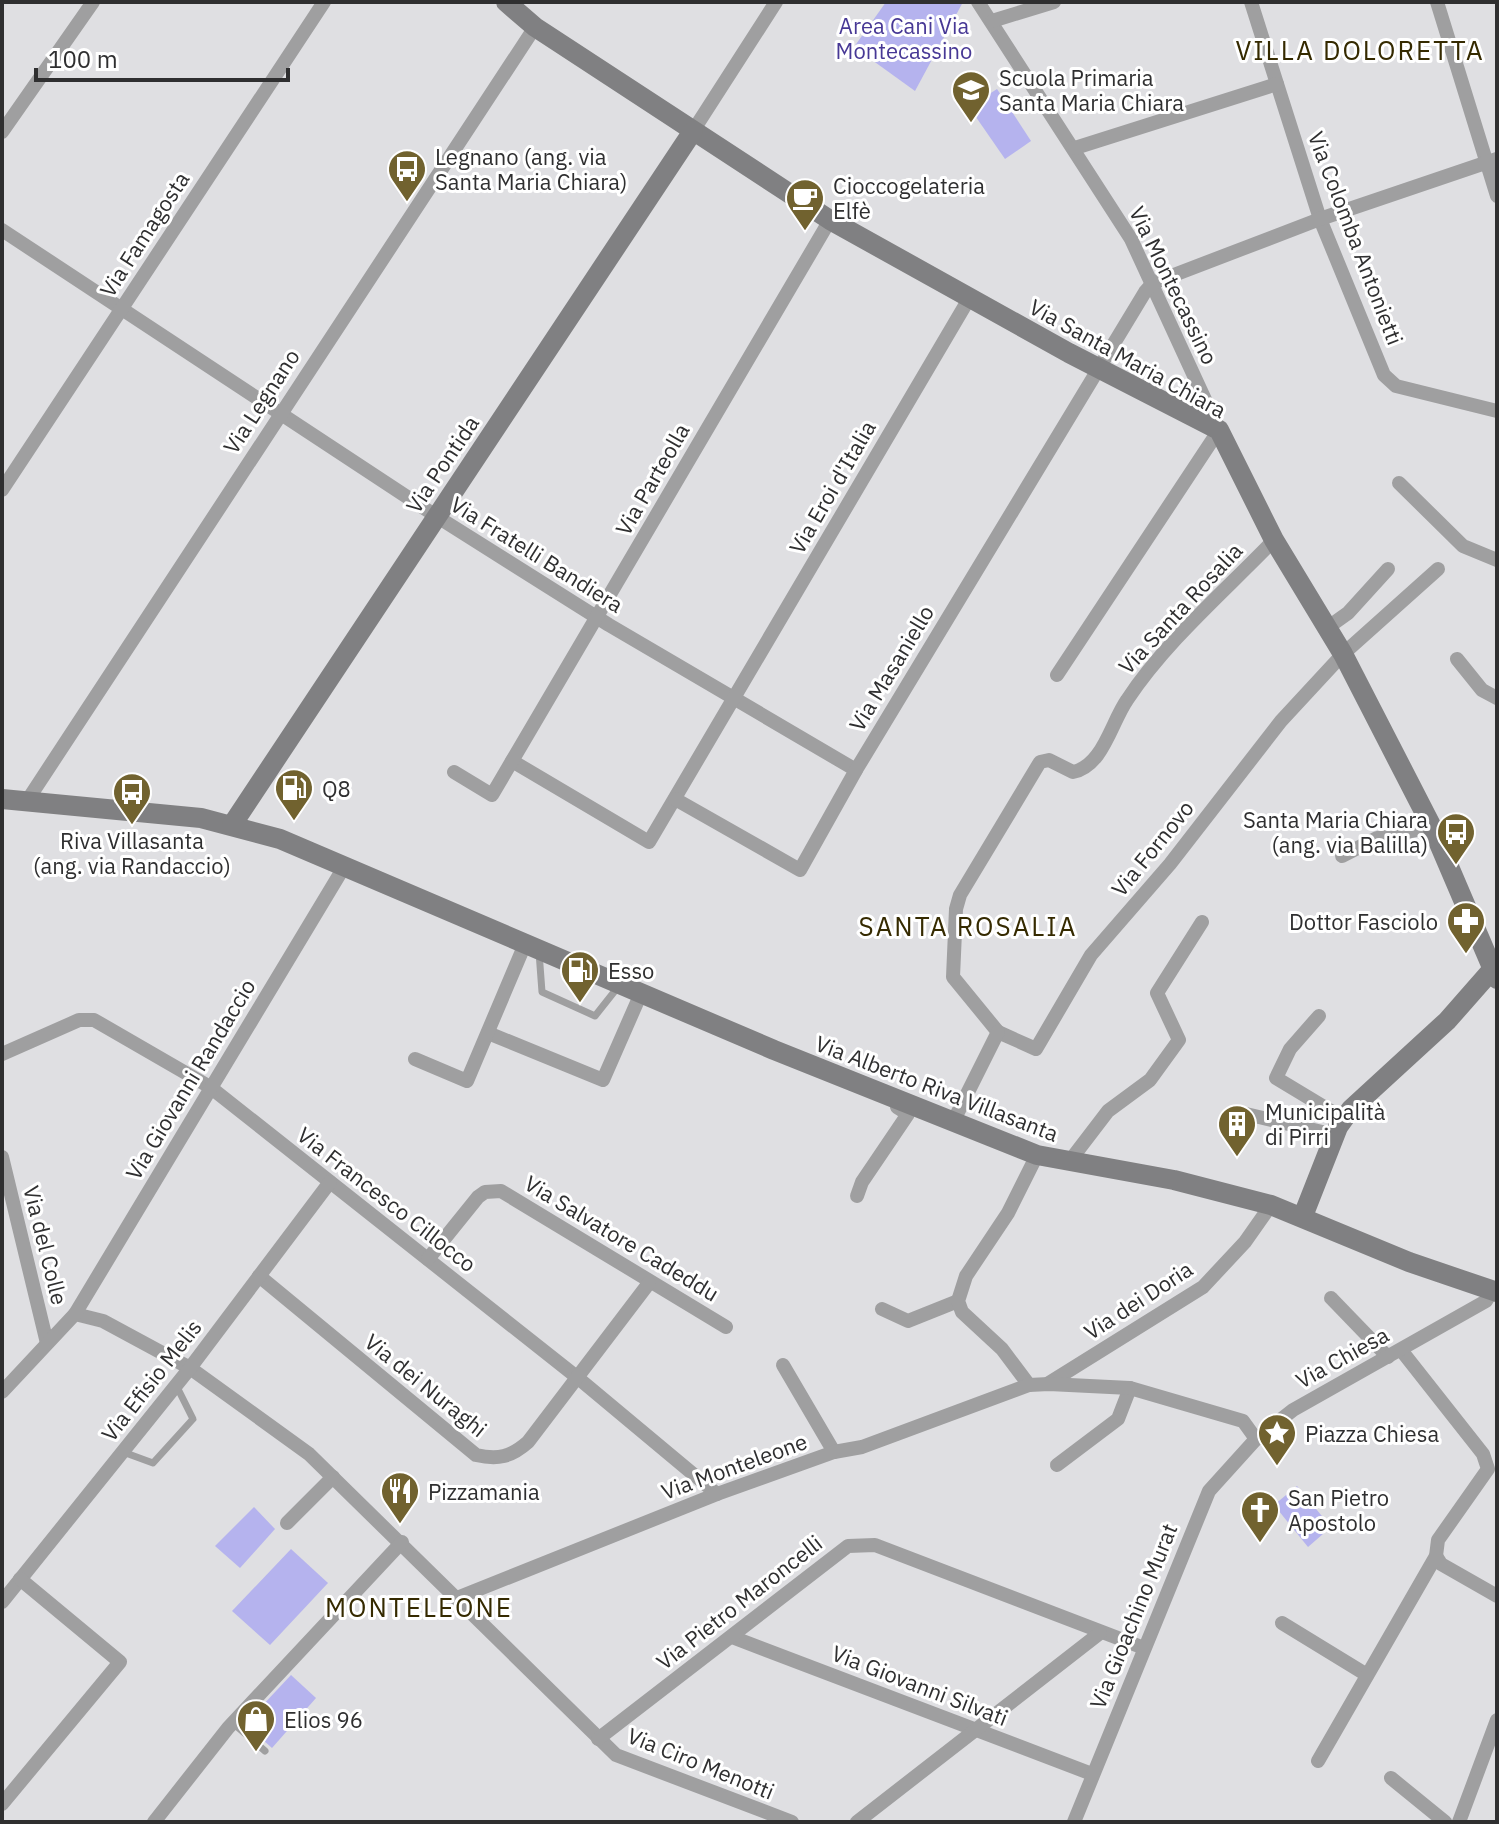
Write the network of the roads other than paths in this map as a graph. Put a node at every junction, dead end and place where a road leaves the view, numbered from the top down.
1 (93, 2) edge
2 (324, 2) edge
3 (506, 2) edge
4 (978, 2) edge
5 (1054, 2) edge
6 (1251, 2) edge
7 (1437, 2) edge
8 (770, 4) edge
9 (992, 21) junction
10 (535, 27) junction
11 (1277, 84) junction
12 (693, 131) junction
13 (2, 132) edge
14 (1075, 148) junction
15 (1492, 161) edge
16 (1497, 196) edge
17 (1320, 219) junction
18 (830, 220) junction
19 (2, 230) edge
20 (1153, 283) junction
21 (970, 297) junction
22 (123, 307) junction
23 (1098, 368) junction
24 (1497, 411) edge
25 (279, 414) junction
26 (1219, 430) junction
27 (1399, 483) dead end
28 (2, 490) edge
29 (436, 516) junction
30 (1274, 540) junction
31 (1497, 560) edge
32 (1388, 569) dead end
33 (1438, 569) dead end
34 (596, 617) junction
35 (1327, 628) junction
36 (1343, 654) junction
37 (1457, 659) dead end
38 (1057, 675) dead end
39 (1497, 698) edge
40 (733, 699) junction
41 (512, 761) junction
42 (856, 770) junction
43 (454, 772) dead end
44 (2, 799) edge
45 (675, 799) junction
46 (27, 801) junction
47 (232, 825) junction
48 (1432, 827) junction
49 (1342, 856) dead end
50 (344, 867) junction
51 (1202, 922) dead end
52 (532, 947) junction
53 (1496, 971) edge
54 (622, 983) junction
55 (642, 991) junction
56 (1319, 1016) dead end
57 (998, 1032) junction
58 (488, 1033) junction
59 (2, 1054) edge
60 (415, 1059) dead end
61 (210, 1087) junction
62 (902, 1100) junction
63 (1246, 1114) dead end
64 (954, 1120) junction
65 (1339, 1127) junction
66 (1037, 1155) junction
67 (2, 1157) edge
68 (1069, 1162) junction
69 (4, 1175) edge
70 (330, 1182) junction
71 (857, 1196) dead end
72 (1271, 1205) junction
73 (1303, 1216) junction
74 (428, 1259) junction
75 (259, 1276) junction
76 (649, 1283) junction
77 (1495, 1291) edge
78 (1331, 1298) dead end
79 (958, 1301) junction
80 (882, 1309) dead end
81 (75, 1314) junction
82 (726, 1327) dead end
83 (47, 1343) junction
84 (1394, 1354) junction
85 (783, 1365) dead end
86 (190, 1368) junction
87 (578, 1378) junction
88 (1049, 1384) junction
89 (176, 1385) junction
90 (1029, 1385) junction
91 (1130, 1388) junction
92 (2, 1392) edge
93 (1256, 1439) junction
94 (122, 1452) junction
95 (834, 1452) junction
96 (1057, 1465) dead end
97 (333, 1477) junction
98 (717, 1494) junction
99 (287, 1523) dead end
100 (402, 1542) junction
101 (1436, 1556) junction
102 (20, 1579) junction
103 (1497, 1596) edge
104 (457, 1598) junction
105 (2, 1602) edge
106 (1282, 1623) dead end
107 (1100, 1633) junction
108 (732, 1637) junction
109 (1144, 1648) junction
110 (1367, 1675) junction
111 (1497, 1720) edge
112 (233, 1723) junction
113 (974, 1729) junction
114 (598, 1739) junction
115 (265, 1751) dead end
116 (1318, 1761) dead end
117 (1092, 1774) junction
118 (1391, 1778) dead end
119 (2, 1804) edge
120 (154, 1822) edge
121 (792, 1822) edge
122 (857, 1822) edge
123 (1074, 1822) edge
124 (1445, 1822) edge
125 (1459, 1822) edge

1 - 13 street
2 - 22 street, Via Famagosta
3 - 10 street, Via Santa Maria Chiara
4 - 9 street, Via Montecassino
5 - 9 street
6 - 11 street, Via Colomba Antonietti
7 - 15 street
8 - 12 street
9 - 14 street, Via Montecassino
10 - 12 street, Via Santa Maria Chiara
10 - 25 street, Via Legnano
11 - 14 street
11 - 17 street, Via Colomba Antonietti
12 - 18 street, Via Santa Maria Chiara
12 - 29 street, Via Pontida
14 - 20 street, Via Montecassino
15 - 16 street
15 - 17 street
17 - 20 street
17 - 24 street, Via Colomba Antonietti
18 - 21 street, Via Santa Maria Chiara
18 - 34 street, Via Parteolla
19 - 22 street, Via Fratelli Bandiera
20 - 23 street, Via Masaniello
20 - 26 street, Via Montecassino
21 - 23 street, Via Santa Maria Chiara
21 - 40 street, Via Eroi d'Italia
22 - 25 street, Via Fratelli Bandiera
22 - 28 street, Via Famagosta
23 - 26 street, Via Santa Maria Chiara
23 - 42 street, Via Masaniello
25 - 29 street, Via Fratelli Bandiera
25 - 46 street, Via Legnano
26 - 30 street, Via Santa Maria Chiara
26 - 38 street
27 - 31 street
29 - 34 street, Via Fratelli Bandiera
29 - 47 street, Via Pontida
30 - 35 street, Via Santa Maria Chiara
30 - 57 street, Via Santa Rosalia
32 - 35 street
33 - 36 street
34 - 40 street, Via Fratelli Bandiera
34 - 41 street, Via Parteolla
35 - 36 street, Via Santa Maria Chiara
36 - 48 street, Via Santa Maria Chiara
36 - 57 street, Via Fornovo
37 - 39 street
40 - 42 street, Via Fratelli Bandiera
40 - 45 street
41 - 43 street, Via Parteolla
41 - 45 street
42 - 45 street, Via Masaniello
44 - 46 street, Via Alberto Riva Villasanta
46 - 47 street, Via Alberto Riva Villasanta
47 - 50 street, Via Alberto Riva Villasanta
48 - 49 street
48 - 53 street, Via Santa Maria Chiara
50 - 52 street, Via Alberto Riva Villasanta
50 - 61 street, Via Giovanni Randaccio
51 - 68 street
52 - 54 street, Via Alberto Riva Villasanta
52 - 54 lane
52 - 58 street
53 - 65 street
54 - 55 street, Via Alberto Riva Villasanta
55 - 58 street
55 - 62 street, Via Alberto Riva Villasanta
56 - 65 street
57 - 64 street
58 - 60 street
59 - 61 street, Via Francesco Cillocco
61 - 70 street, Via Francesco Cillocco
61 - 81 street, Via Giovanni Randaccio
62 - 64 street, Via Alberto Riva Villasanta
62 - 71 street
63 - 65 street
64 - 66 street, Via Alberto Riva Villasanta
65 - 73 street
66 - 68 street, Via Alberto Riva Villasanta
66 - 79 street
67 - 69 street, Via del Colle
68 - 72 street, Via Alberto Riva Villasanta
69 - 83 street, Via del Colle
70 - 74 street, Via Francesco Cillocco
70 - 75 street, Via Efisio Melis
72 - 73 street, Via Alberto Riva Villasanta
72 - 88 street, Via dei Doria
73 - 77 street, Via Alberto Riva Villasanta
74 - 76 street, Via Salvatore Cadeddu
74 - 87 street, Via Francesco Cillocco
75 - 86 street, Via Efisio Melis
75 - 87 street, Via dei Nuraghi
76 - 82 street, Via Salvatore Cadeddu
76 - 87 street, Via dei Nuraghi
77 - 84 street, Via Chiesa
78 - 84 street
79 - 80 street
79 - 90 street
81 - 83 street, Via Giovanni Randaccio
81 - 86 street, Via Ciro Menotti
83 - 92 street, Via Giovanni Randaccio
84 - 93 street, Via Chiesa
84 - 101 street
85 - 95 street
86 - 89 street, Via Efisio Melis
86 - 97 street, Via Ciro Menotti
87 - 98 street, Via Francesco Cillocco
88 - 90 street
88 - 91 street
89 - 94 street, Via Efisio Melis
89 - 94 lane
90 - 95 street, Via Monteleone
91 - 93 street
91 - 96 street
93 - 109 street, Via Gioachino Murat
94 - 102 street, Via Efisio Melis
95 - 98 street, Via Monteleone
97 - 99 street
97 - 100 street, Via Ciro Menotti
98 - 104 street, Via Monteleone
100 - 104 street, Via Ciro Menotti
100 - 112 street
101 - 103 street
101 - 110 street
102 - 105 street, Via Efisio Melis
102 - 119 street
104 - 114 street, Via Ciro Menotti
106 - 110 street
107 - 108 street, Via Pietro Maroncelli
107 - 109 street, Via Pietro Maroncelli
107 - 113 street
108 - 113 street, Via Giovanni Silvati
108 - 114 street, Via Pietro Maroncelli
109 - 117 street, Via Gioachino Murat
110 - 116 street
111 - 125 street
112 - 115 lane
112 - 120 street
113 - 117 street, Via Giovanni Silvati
113 - 122 street
114 - 121 street, Via Ciro Menotti
117 - 123 street, Via Gioachino Murat
118 - 124 street

